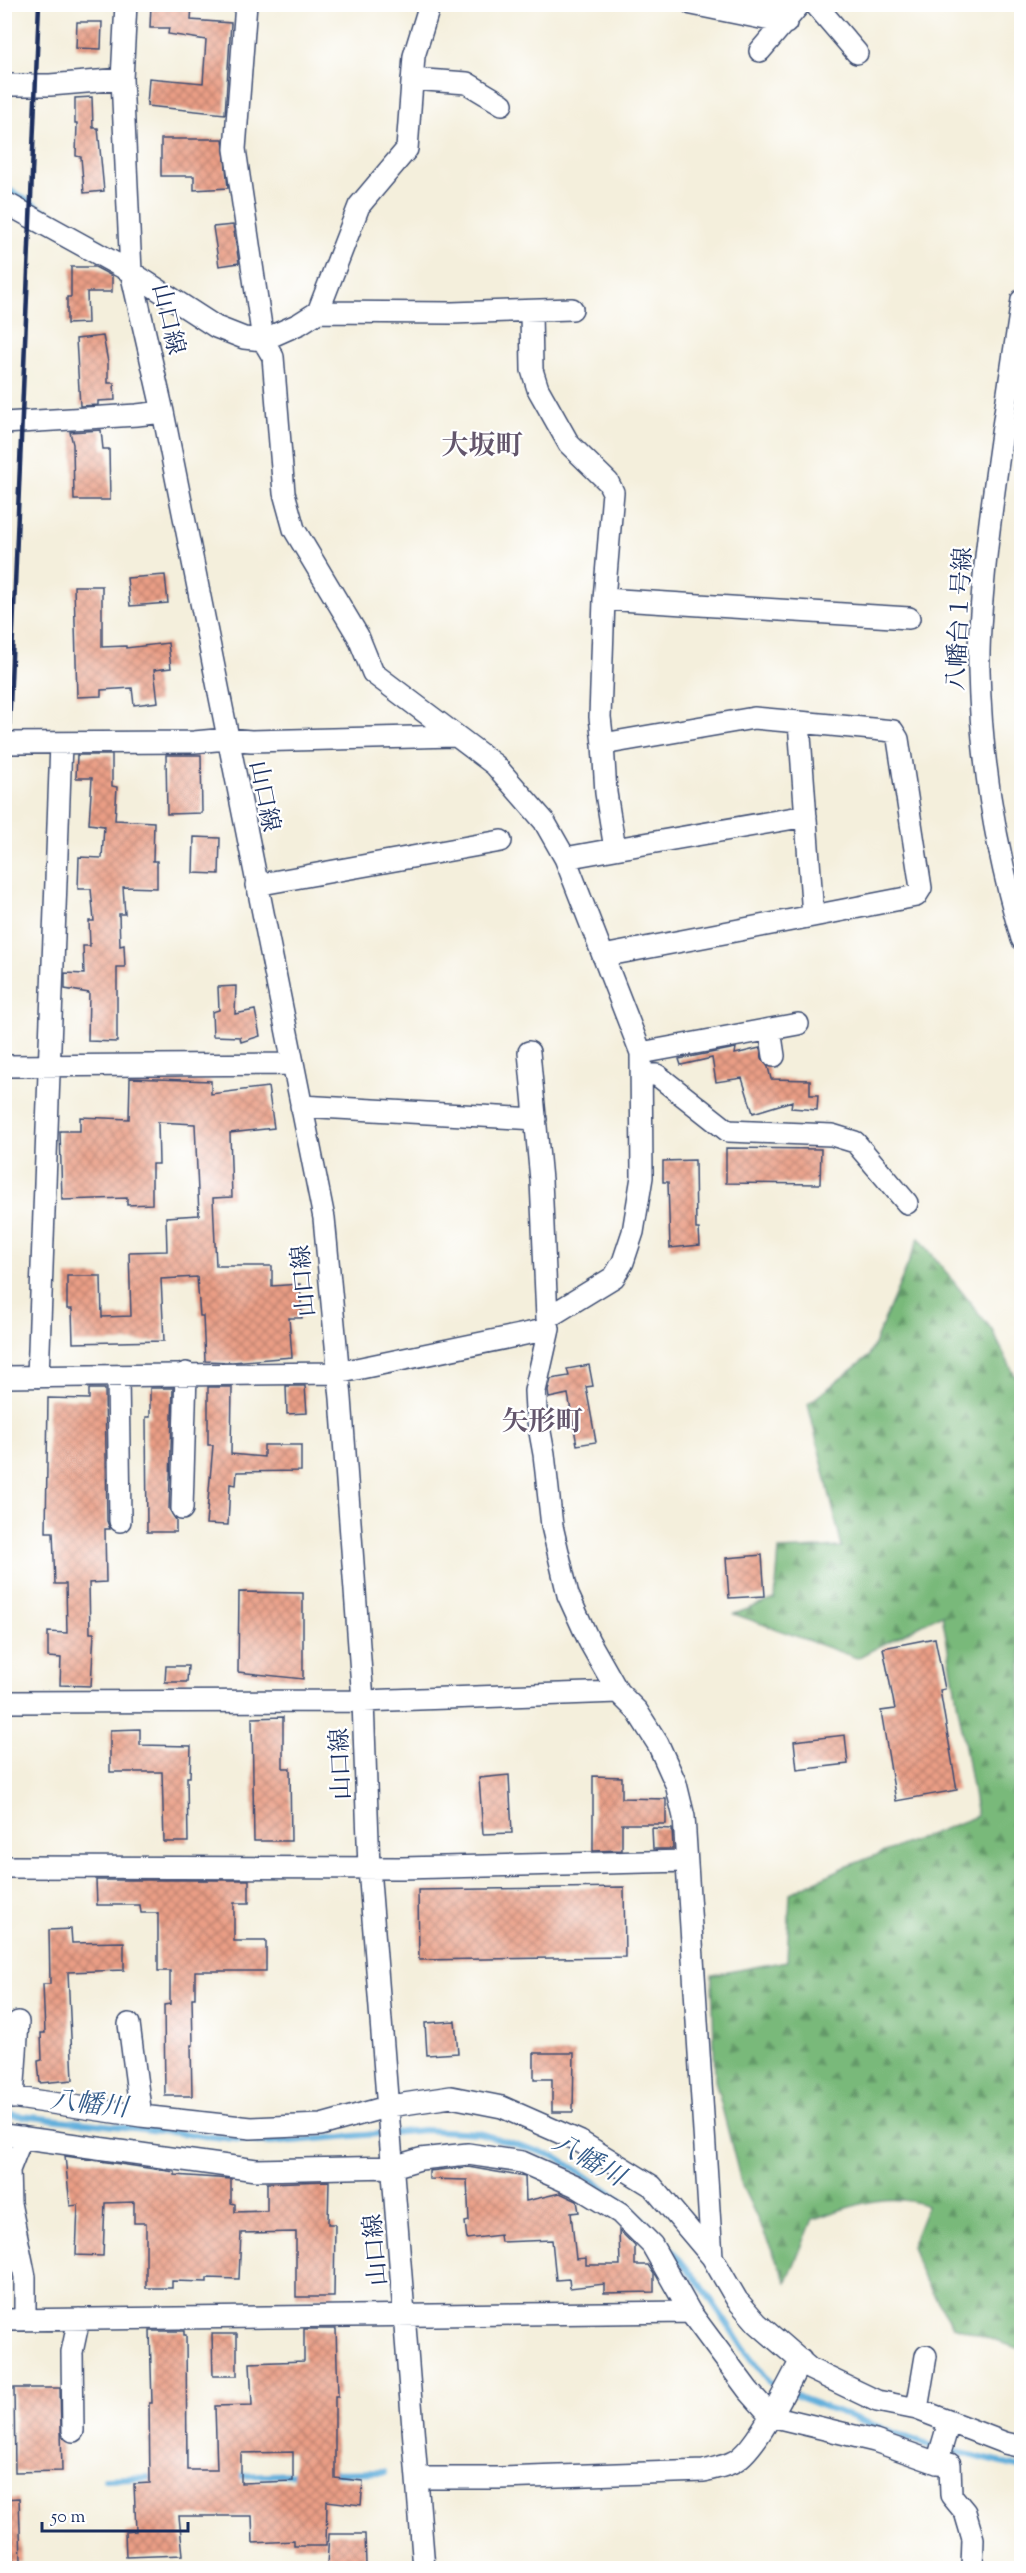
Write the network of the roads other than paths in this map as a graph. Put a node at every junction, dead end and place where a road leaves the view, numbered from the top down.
1 (126, 4) edge
2 (246, 4) edge
3 (430, 4) edge
4 (692, 4) edge
5 (800, 4) edge
6 (816, 4) edge
7 (786, 23) junction
8 (760, 51) dead end
9 (857, 53) dead end
10 (412, 79) junction
11 (122, 80) junction
12 (4, 85) edge
13 (502, 104) dead end
14 (4, 202) edge
15 (131, 272) junction
16 (1022, 300) edge
17 (572, 309) dead end
18 (531, 310) junction
19 (318, 312) junction
20 (263, 340) junction
21 (163, 412) junction
22 (4, 423) edge
23 (604, 599) junction
24 (909, 618) dead end
25 (799, 722) junction
26 (455, 736) junction
27 (227, 739) junction
28 (4, 743) edge
29 (61, 743) junction
30 (603, 744) junction
31 (806, 816) junction
32 (501, 841) dead end
33 (615, 849) junction
34 (565, 858) junction
35 (256, 885) junction
36 (1015, 896) edge
37 (813, 916) junction
38 (1022, 939) edge
39 (603, 956) junction
40 (798, 1024) dead end
41 (770, 1029) junction
42 (529, 1052) dead end
43 (641, 1053) junction
44 (774, 1056) dead end
45 (292, 1064) junction
46 (4, 1066) edge
47 (50, 1067) junction
48 (642, 1075) junction
49 (301, 1106) junction
50 (536, 1119) junction
51 (907, 1203) dead end
52 (548, 1323) junction
53 (186, 1373) junction
54 (337, 1373) junction
55 (118, 1376) junction
56 (4, 1377) edge
57 (38, 1377) junction
58 (187, 1496) dead end
59 (125, 1508) dead end
60 (618, 1692) junction
61 (363, 1701) junction
62 (4, 1702) edge
63 (686, 1861) junction
64 (4, 1867) edge
65 (369, 1868) junction
66 (18, 2022) dead end
67 (129, 2024) dead end
68 (9, 2097) edge
69 (390, 2111) junction
70 (141, 2116) junction
71 (13, 2136) edge
72 (393, 2159) junction
73 (712, 2257) junction
74 (690, 2312) junction
75 (406, 2314) junction
76 (79, 2319) junction
77 (15, 2320) edge
78 (926, 2356) dead end
79 (797, 2368) junction
80 (775, 2408) junction
81 (917, 2409) junction
82 (947, 2426) junction
83 (73, 2431) dead end
84 (1022, 2446) edge
85 (938, 2459) junction
86 (418, 2478) junction
87 (424, 2568) edge
88 (972, 2568) edge

1 - 11 street, 山口線
2 - 20 street
3 - 10 street
4 - 7 street
5 - 7 street
6 - 9 street
7 - 8 street
10 - 13 street
10 - 19 street
11 - 12 street
11 - 15 street, 山口線
14 - 15 street
15 - 20 street
15 - 21 street, 山口線
16 - 36 street, 八幡台１号線
17 - 18 street
18 - 19 street
18 - 23 street
19 - 20 street
20 - 26 street
21 - 22 street
21 - 27 street, 山口線
23 - 24 street
23 - 30 street
25 - 30 street
25 - 31 street
25 - 37 street
26 - 27 street
26 - 34 street
27 - 29 street
27 - 35 street, 山口線
28 - 29 street
29 - 47 street
30 - 33 street
31 - 33 street
31 - 37 street
32 - 35 street
33 - 34 street
34 - 39 street
35 - 45 street, 山口線
36 - 38 street, 八幡台１号線
37 - 39 street
39 - 43 street
40 - 41 street
41 - 43 street
41 - 44 street
42 - 50 street
43 - 48 street
45 - 47 street
45 - 49 street, 山口線
46 - 47 street
47 - 57 street
48 - 51 street
48 - 52 street
49 - 50 street
49 - 54 street, 山口線
50 - 52 street
52 - 54 street
52 - 60 street
53 - 54 street
53 - 55 street
53 - 58 street
54 - 61 street, 山口線
55 - 57 street
55 - 59 street
56 - 57 street
60 - 61 street
60 - 63 street
61 - 62 street
61 - 65 street, 山口線
63 - 65 street
63 - 73 street
64 - 65 street
65 - 69 street, 山口線
66 - 68 street
67 - 70 street
68 - 70 street
69 - 70 street
69 - 72 street, 山口線
69 - 73 street
71 - 72 street
71 - 77 street
72 - 74 street
72 - 75 street, 山口線
73 - 79 street
74 - 75 street
74 - 80 street
75 - 76 street
75 - 86 street, 山口線
76 - 77 street
76 - 83 street
78 - 81 street
79 - 80 street
79 - 81 street
80 - 85 street
80 - 86 street
81 - 82 street
82 - 84 street
82 - 85 street
85 - 88 street
86 - 87 street, 山口線

